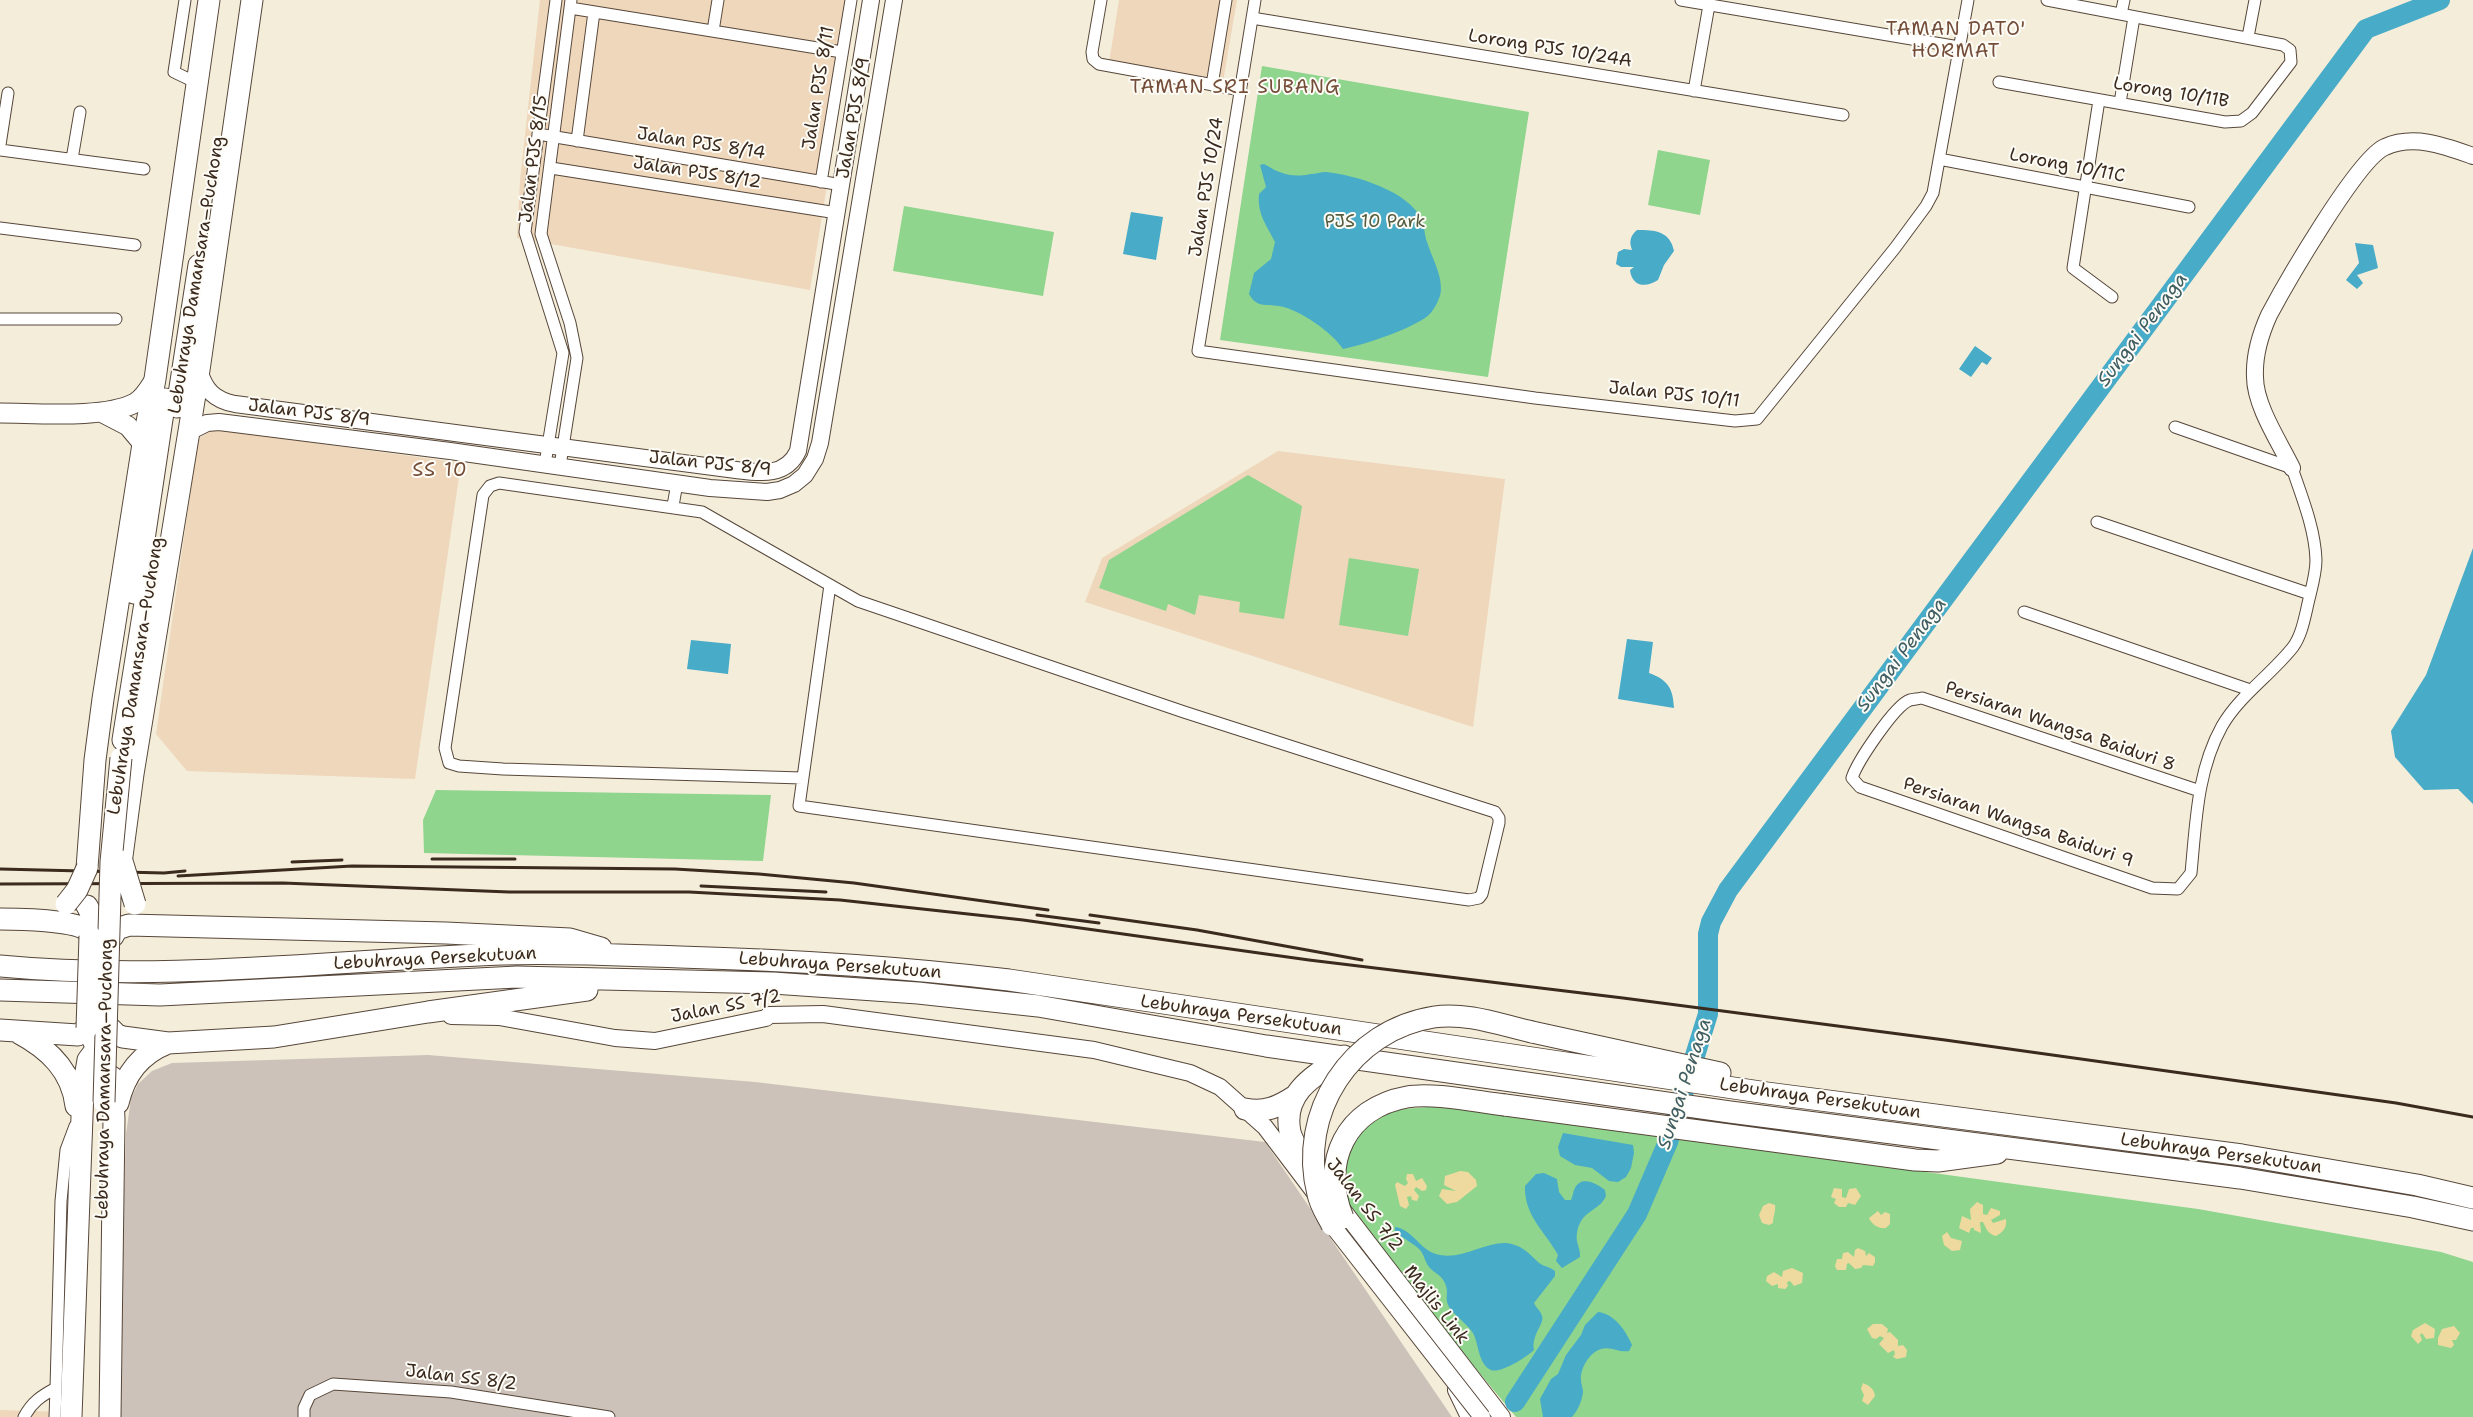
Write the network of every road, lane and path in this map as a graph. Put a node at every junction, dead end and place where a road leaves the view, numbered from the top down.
1 (185, 0) edge
2 (209, 0) edge
3 (222, 0) edge
4 (240, 0) edge
5 (252, 0) edge
6 (556, 0) edge
7 (718, 0) edge
8 (851, 0) edge
9 (871, 0) edge
10 (894, 0) edge
11 (1101, 0) edge
12 (1226, 0) edge
13 (1255, 0) edge
14 (1681, 0) edge
15 (1968, 0) edge
16 (2047, 0) edge
17 (2124, 0) edge
18 (2255, 0) edge
19 (571, 4) edge
20 (1709, 5) junction
21 (2098, 5) edge
22 (594, 12) junction
23 (2121, 14) junction
24 (2134, 17) junction
25 (1252, 18) junction
26 (713, 31) junction
27 (2248, 37) junction
28 (1959, 47) junction
29 (232, 50) junction
30 (842, 52) junction
31 (1999, 82) dead end
32 (197, 84) junction
33 (1212, 85) junction
34 (1240, 90) junction
35 (1694, 90) junction
36 (8, 94) dead end
37 (2099, 100) junction
38 (2120, 103) junction
39 (80, 112) dead end
40 (1843, 115) dead end
41 (233, 128) junction
42 (538, 134) junction
43 (554, 137) junction
44 (577, 141) junction
45 (0, 145) edge
46 (0, 150) edge
47 (2473, 156) edge
48 (72, 159) junction
49 (1939, 159) junction
50 (551, 168) junction
51 (144, 169) dead end
52 (821, 182) junction
53 (842, 185) junction
54 (2086, 187) junction
55 (2189, 207) dead end
56 (838, 213) junction
57 (0, 228) edge
58 (135, 245) dead end
59 (188, 290) junction
60 (2112, 297) dead end
61 (821, 307) junction
62 (843, 310) junction
63 (0, 319) edge
64 (116, 319) dead end
65 (1198, 350) joint
66 (198, 370) junction
67 (155, 379) junction
68 (101, 412) junction
69 (0, 413) edge
70 (2175, 427) dead end
71 (187, 433) junction
72 (142, 444) junction
73 (555, 446) junction
74 (552, 465) junction
75 (788, 466) junction
76 (810, 468) junction
77 (2292, 468) junction
78 (678, 483) junction
79 (673, 506) junction
80 (2096, 522) dead end
81 (830, 585) junction
82 (2310, 594) junction
83 (2024, 612) dead end
84 (2250, 690) junction
85 (802, 778) junction
86 (1852, 778) joint
87 (2200, 791) junction
88 (122, 859) junction
89 (87, 864) junction
90 (0, 919) edge
91 (26, 919) junction
92 (168, 926) junction
93 (97, 931) junction
94 (625, 955) junction
95 (0, 966) edge
96 (646, 982) junction
97 (0, 990) edge
98 (386, 1018) junction
99 (8, 1031) edge
100 (117, 1033) junction
101 (92, 1038) junction
102 (168, 1043) junction
103 (1344, 1056) junction
104 (1767, 1092) junction
105 (1294, 1096) junction
106 (1245, 1109) junction
107 (114, 1119) junction
108 (77, 1121) junction
109 (2024, 1149) junction
110 (81, 1151) junction
111 (1304, 1160) joint
112 (2473, 1198) edge
113 (2473, 1220) edge
114 (1338, 1222) junction
115 (1442, 1361) junction
116 (56, 1388) junction
117 (24, 1417) edge
118 (55, 1417) edge
119 (71, 1417) edge
120 (84, 1417) edge
121 (97, 1417) edge
122 (110, 1417) edge
123 (304, 1417) edge
124 (608, 1417) edge
125 (1469, 1417) edge
126 (1484, 1417) edge
127 (1500, 1417) edge

1 - 32 street
2 - 32 highway
3 - 59 highway, Lebuhraya Damansara–Puchong
4 - 29 highway, Lebuhraya Damansara–Puchong
5 - 41 highway
6 - 42 street, Jalan PJS 8/15
7 - 26 street
8 - 30 street, Jalan PJS 8/11
9 - 53 street, Jalan PJS 8/9
10 - 62 street, Jalan PJS 8/9
11 - 33 street
12 - 33 street
13 - 25 street, Jalan PJS 10/24
14 - 20 street
15 - 28 street, Jalan PJS 10/11
16 - 21 street, Lorong 10/11B
17 - 23 street
18 - 27 street
19 - 22 street
19 - 43 street, Jalan PJS 8/15
20 - 28 street
20 - 35 street
21 - 23 street, Lorong 10/11B
22 - 26 street
22 - 44 street
23 - 24 street, Lorong 10/11B
24 - 27 street, Lorong 10/11B
24 - 38 street
25 - 34 street, Jalan PJS 10/24
25 - 35 street, Lorong PJS 10/24A
26 - 30 street
27 - 38 street, Lorong 10/11B
28 - 49 street, Jalan PJS 10/11
29 - 41 highway
29 - 59 highway, Lebuhraya Damansara–Puchong
30 - 52 street, Jalan PJS 8/11
31 - 37 street, Lorong 10/11B
32 - 67 highway
33 - 34 street
34 - 65 street, Jalan PJS 10/24
35 - 40 street, Lorong PJS 10/24A
36 - 45 street
37 - 38 street, Lorong 10/11B
37 - 54 street
39 - 48 street
41 - 66 highway
42 - 43 street
42 - 73 street, Jalan PJS 8/15
43 - 44 street, Jalan PJS 8/14
43 - 50 street, Jalan PJS 8/15
44 - 52 street, Jalan PJS 8/14
46 - 48 street
47 - 77 street
48 - 51 street
49 - 54 street, Lorong 10/11C
49 - 65 street, Jalan PJS 10/11
50 - 56 street, Jalan PJS 8/12
50 - 73 street, Jalan PJS 8/15
52 - 53 street, Jalan PJS 8/14
53 - 56 street, Jalan PJS 8/9
54 - 55 street, Lorong 10/11C
54 - 60 street
56 - 61 street, Jalan PJS 8/9
57 - 58 street
59 - 120 highway, Lebuhraya Damansara–Puchong
59 - 121 highway, Lebuhraya Damansara–Puchong, bridge
61 - 62 street
61 - 75 street, Jalan PJS 8/9
62 - 76 street, Jalan PJS 8/9
63 - 64 street
66 - 71 highway
66 - 73 street, Jalan PJS 8/9
67 - 68 main road
67 - 72 highway
68 - 69 main road
68 - 72 main road
70 - 77 street
71 - 74 street, Jalan PJS 8/9
71 - 88 highway
72 - 89 highway
73 - 74 street, Jalan PJS 8/15
73 - 75 street, Jalan PJS 8/9
74 - 78 street, Jalan PJS 8/9
75 - 76 street
76 - 78 street, Jalan PJS 8/9
77 - 82 street
78 - 79 street
79 - 81 street
79 - 85 street
80 - 82 street
81 - 85 street
81 - 85 street
82 - 84 street
83 - 84 street
84 - 87 street
86 - 87 street, Persiaran Wangsa Baiduri 8
86 - 87 street, Persiaran Wangsa Baiduri 9
88 - 92 highway, bridge
88 - 93 highway, bridge
89 - 91 highway, bridge
89 - 93 highway
90 - 91 highway
91 - 93 highway
92 - 93 highway
92 - 94 highway
93 - 100 highway
93 - 101 highway, bridge
94 - 95 highway, Lebuhraya Persekutuan
94 - 104 highway, Lebuhraya Persekutuan
96 - 97 highway, Lebuhraya Persekutuan
96 - 98 highway
96 - 103 highway, Lebuhraya Persekutuan
98 - 102 highway
98 - 106 street, Jalan SS 7/2
99 - 101 highway
99 - 108 highway
100 - 101 highway
100 - 102 highway
101 - 107 highway
101 - 110 highway
102 - 107 highway
103 - 105 highway
103 - 109 highway, Lebuhraya Persekutuan
104 - 112 highway, Lebuhraya Persekutuan
104 - 114 highway, bridge
105 - 106 highway
105 - 111 highway
106 - 115 street, Jalan SS 7/2
107 - 122 highway
108 - 110 highway
108 - 116 street
109 - 113 highway, Lebuhraya Persekutuan
109 - 114 highway, bridge
110 - 119 highway
111 - 127 street, Jalan SS 7/2
114 - 126 street, Majlis Link, bridge
114 - 127 street, Majlis Link
115 - 125 street
115 - 126 street, Jalan SS 7/2
116 - 117 street
116 - 118 street
123 - 124 street, Jalan SS 8/2

